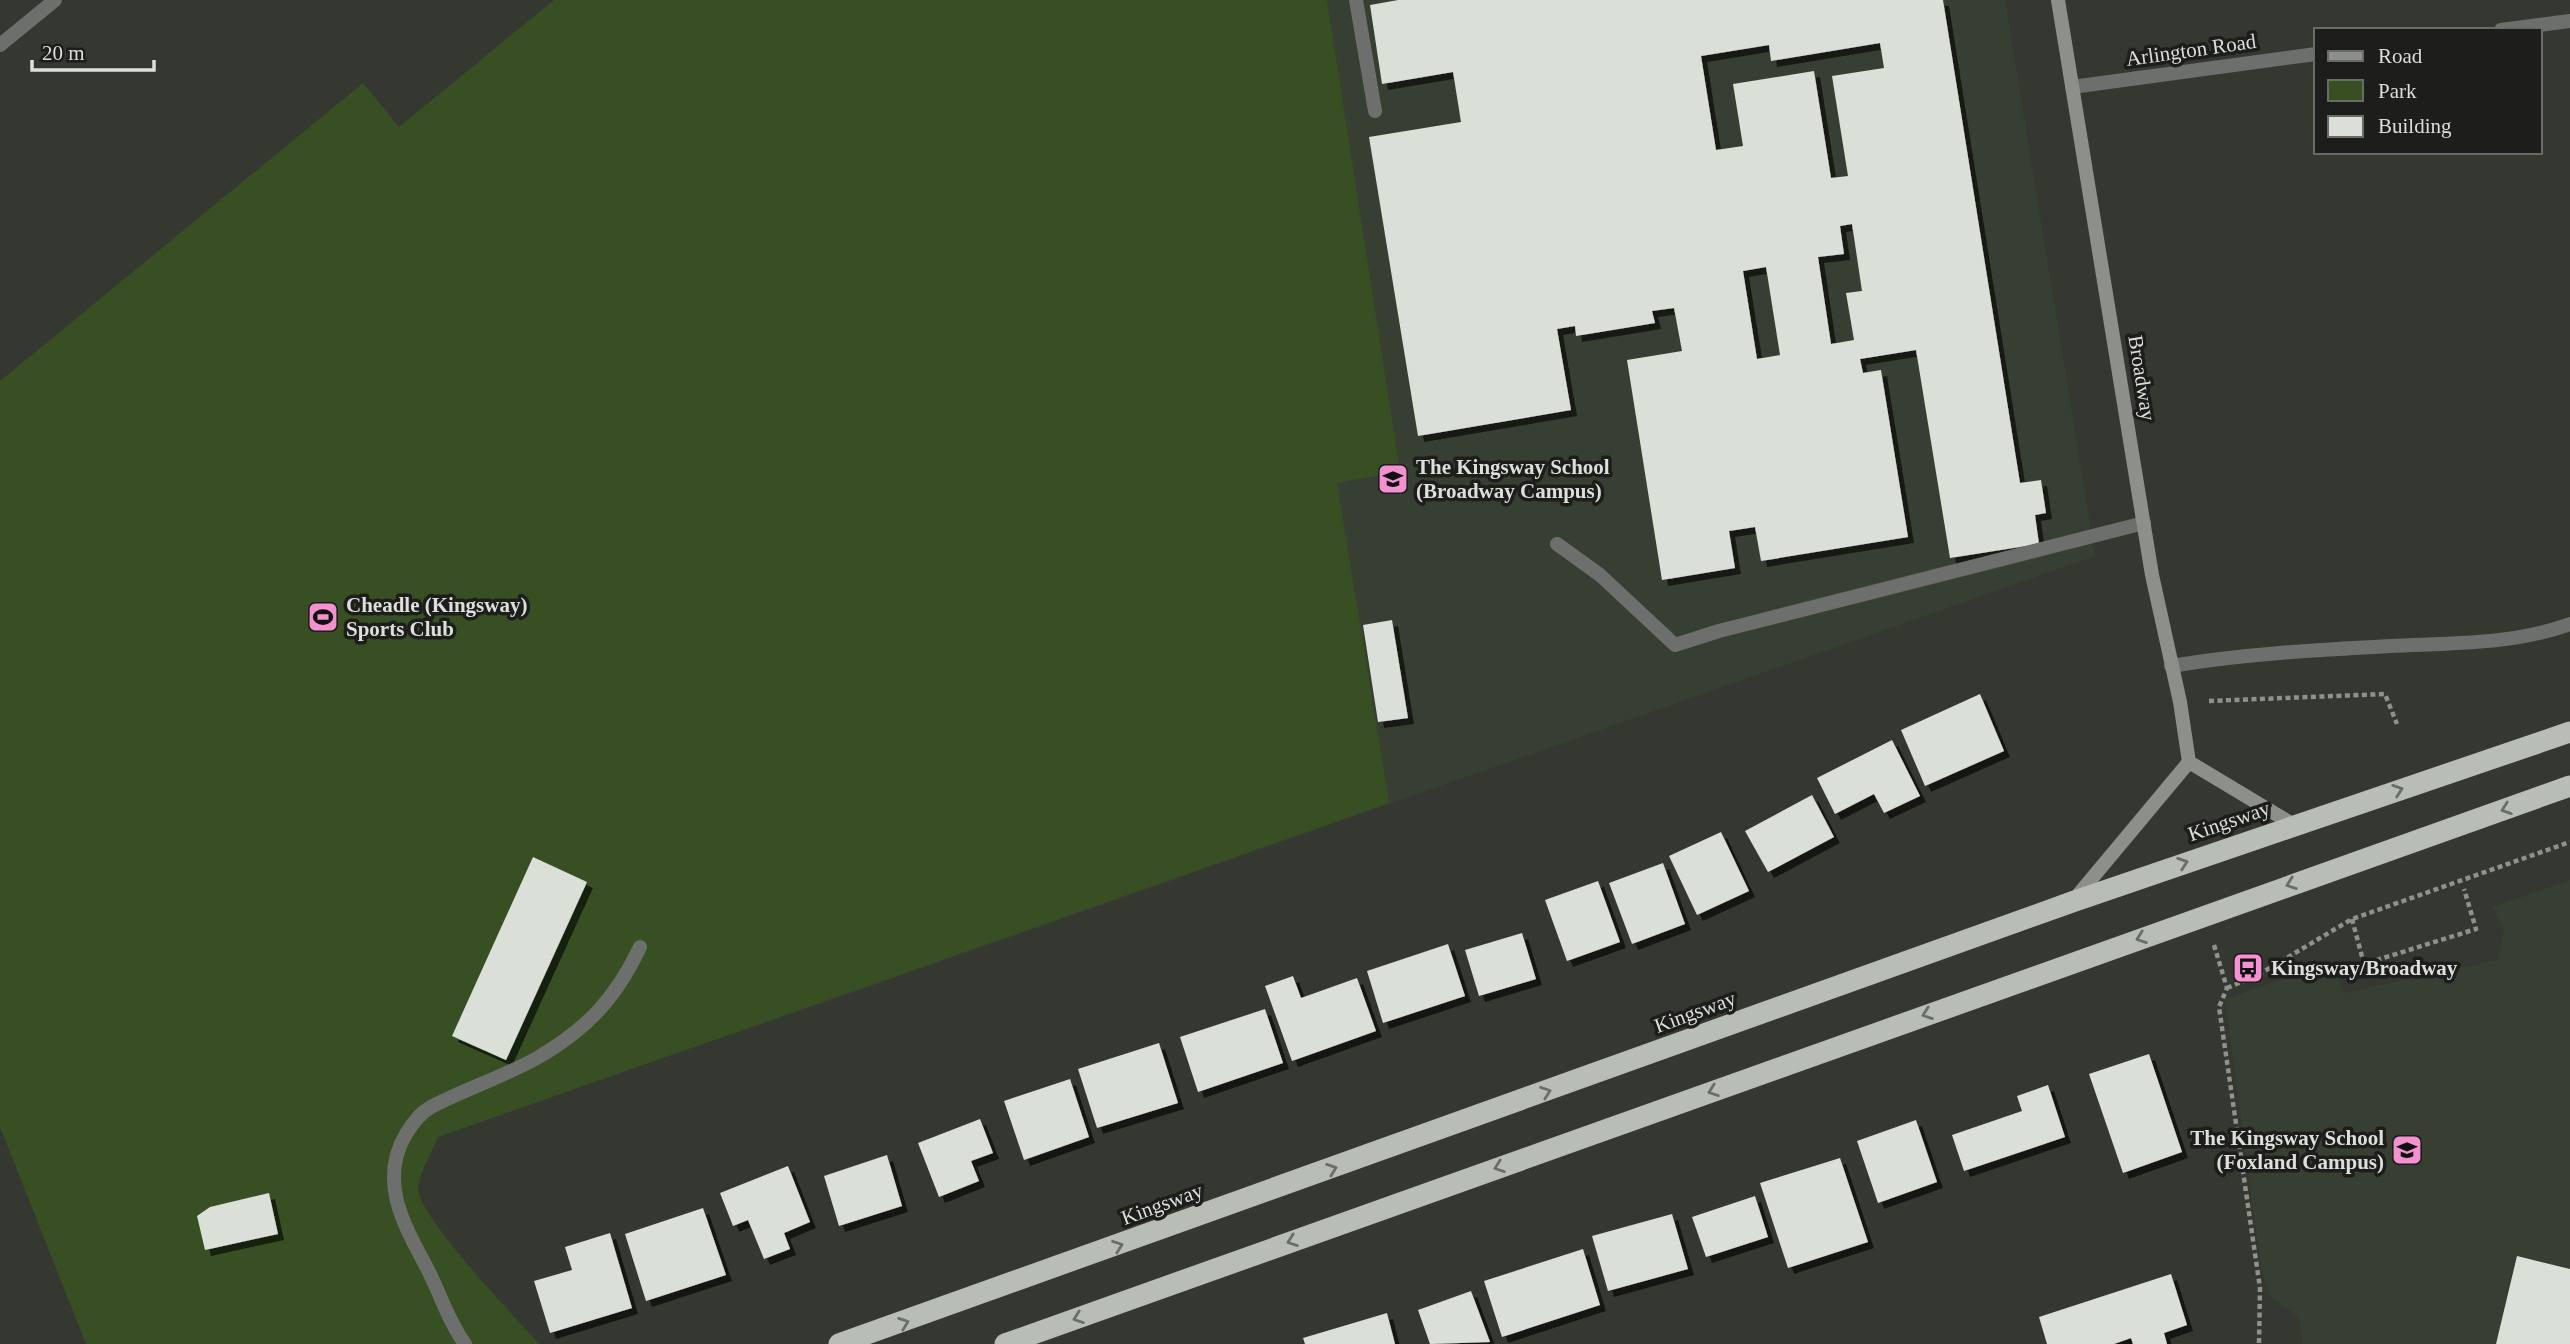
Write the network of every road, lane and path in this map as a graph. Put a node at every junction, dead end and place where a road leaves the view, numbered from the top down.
1 (55, 0) edge
2 (1356, 0) edge
3 (2059, 0) edge
4 (2570, 21) edge
5 (2516, 28) edge
6 (0, 45) edge
7 (2314, 54) edge
8 (2072, 87) junction
9 (1375, 111) dead end
10 (2144, 523) junction
11 (1557, 544) dead end
12 (2570, 624) edge
13 (2171, 666) junction
14 (2180, 702) junction
15 (2397, 724) dead end
16 (2570, 732) edge
17 (2189, 762) junction
18 (2570, 786) edge
19 (2294, 825) junction
20 (2570, 842) edge
21 (2464, 889) dead end
22 (2072, 902) junction
23 (2206, 915) junction
24 (2352, 919) junction
25 (640, 947) dead end
26 (2227, 988) junction
27 (465, 1344) edge
28 (839, 1344) edge
29 (1005, 1344) edge
30 (2259, 1344) edge

1 - 6 street
2 - 9 street
3 - 8 street, Broadway
4 - 5 street
7 - 8 street, Arlington Road
8 - 10 street, Broadway
10 - 11 street
10 - 13 street, Broadway
12 - 13 street
13 - 14 street, Broadway
14 - 15 path
14 - 17 street, Broadway
19 -> 16 highway, Kingsway
17 - 19 street
17 - 22 street
18 -> 23 highway
22 -> 19 highway, Kingsway
20 - 24 path
21 - 24 path
28 -> 22 highway, Kingsway
23 - 26 path
23 -> 29 highway
24 - 26 path
25 - 27 street
26 - 30 path

